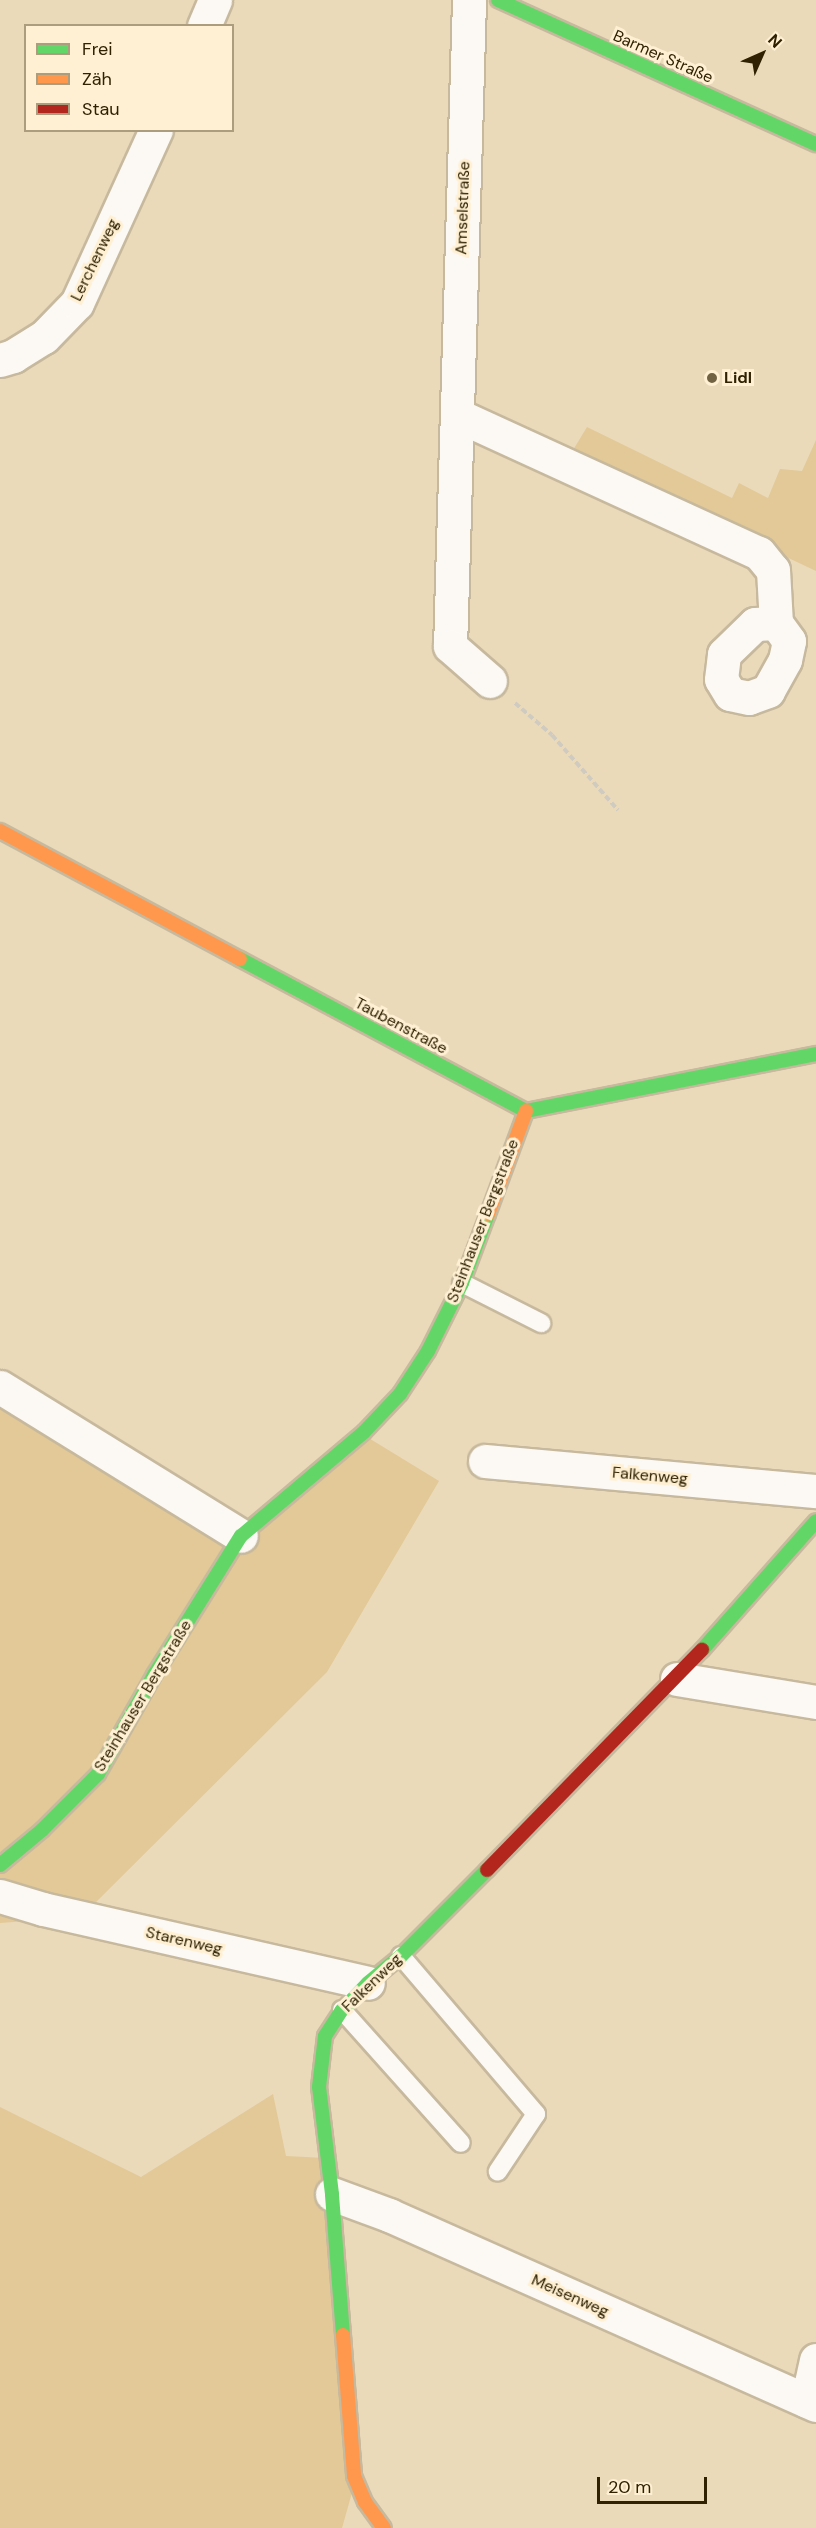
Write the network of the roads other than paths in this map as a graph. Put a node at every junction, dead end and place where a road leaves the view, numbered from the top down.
1 (215, 0) edge
2 (469, 0) edge
3 (498, 0) edge
4 (205, 24) edge
5 (155, 132) edge
6 (816, 144) edge
7 (0, 360) edge
8 (457, 415) junction
9 (776, 623) dead end
10 (490, 681) road end
11 (0, 831) edge
12 (816, 1054) edge
13 (526, 1111) junction
14 (462, 1283) junction
15 (541, 1323) dead end
16 (0, 1387) edge
17 (485, 1461) dead end
18 (816, 1491) edge
19 (816, 1521) edge
20 (241, 1536) junction
21 (677, 1679) junction
22 (816, 1702) edge
23 (0, 1865) edge
24 (0, 1896) edge
25 (401, 1956) junction
26 (368, 1983) junction
27 (342, 2010) junction
28 (461, 2143) dead end
29 (498, 2171) dead end
30 (332, 2194) junction
31 (816, 2360) edge
32 (811, 2403) edge
33 (384, 2528) edge

1 - 4 street
2 - 8 street, Amselstraße
3 - 6 street, Barmer Straße
5 - 7 street, Lerchenweg
8 - 9 street
8 - 10 street, Amselstraße
11 - 13 street, Taubenstraße
12 - 13 street
13 - 14 street, Steinhauser Bergstraße
14 - 15 lane
14 - 20 street, Steinhauser Bergstraße
16 - 20 street
17 - 18 street, Falkenweg
19 - 21 street, Falkenweg
20 - 23 street, Steinhauser Bergstraße
21 - 22 street
21 - 25 street, Falkenweg
24 - 26 street, Starenweg
25 - 26 street, Falkenweg
25 - 29 lane
26 - 27 street, Falkenweg
27 - 28 lane
27 - 30 street, Falkenweg
30 - 32 street, Meisenweg
30 - 33 street, Falkenweg
31 - 32 street, Meisenweg

